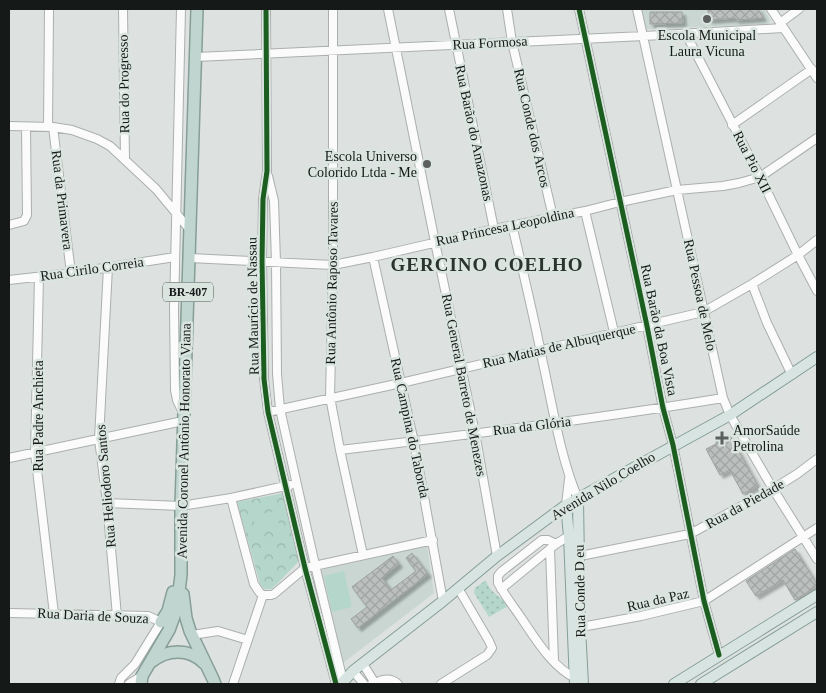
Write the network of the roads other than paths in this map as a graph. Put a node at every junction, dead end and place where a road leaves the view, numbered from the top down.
1 (49, 9) edge
2 (123, 9) edge
3 (181, 9) edge
4 (197, 9) edge
5 (266, 9) edge
6 (333, 9) edge
7 (388, 9) edge
8 (449, 9) edge
9 (507, 9) edge
10 (579, 9) edge
11 (637, 9) edge
12 (771, 9) edge
13 (799, 9) edge
14 (782, 26) junction
15 (686, 34) junction
16 (644, 36) junction
17 (585, 38) junction
18 (512, 42) junction
19 (455, 45) junction
20 (395, 47) junction
21 (333, 50) junction
22 (266, 54) junction
23 (196, 57) junction
24 (812, 69) junction
25 (817, 78) edge
26 (732, 125) junction
27 (9, 126) edge
28 (26, 127) junction
29 (50, 128) junction
30 (817, 138) edge
31 (125, 159) junction
32 (267, 171) junction
33 (760, 176) junction
34 (677, 190) junction
35 (620, 202) junction
36 (585, 211) junction
37 (176, 212) junction
38 (553, 217) junction
39 (9, 225) edge
40 (512, 225) junction
41 (494, 229) junction
42 (190, 231) junction
43 (817, 240) edge
44 (435, 242) junction
45 (798, 255) junction
46 (175, 257) junction
47 (373, 257) junction
48 (190, 258) junction
49 (262, 261) junction
50 (276, 262) junction
51 (334, 265) junction
52 (108, 267) junction
53 (71, 273) junction
54 (39, 277) junction
55 (9, 280) edge
56 (752, 284) junction
57 (817, 291) edge
58 (174, 309) junction
59 (703, 312) junction
60 (187, 315) junction
61 (647, 326) junction
62 (614, 332) junction
63 (540, 349) junction
64 (817, 357) edge
65 (462, 368) junction
66 (792, 375) junction
67 (401, 383) junction
68 (330, 397) junction
69 (723, 398) junction
70 (663, 408) junction
71 (280, 409) junction
72 (268, 412) junction
73 (730, 415) junction
74 (184, 418) junction
75 (556, 423) junction
76 (475, 433) junction
77 (99, 439) junction
78 (414, 442) junction
79 (673, 445) junction
80 (340, 450) junction
81 (36, 452) junction
82 (9, 458) edge
83 (817, 459) edge
84 (569, 477) junction
85 (297, 484) junction
86 (286, 486) junction
87 (773, 489) junction
88 (231, 498) junction
89 (578, 499) junction
90 (107, 503) junction
91 (566, 505) junction
92 (181, 506) junction
93 (817, 528) edge
94 (579, 531) junction
95 (690, 534) junction
96 (569, 536) junction
97 (803, 537) junction
98 (432, 540) junction
99 (553, 547) junction
100 (363, 555) junction
101 (497, 556) junction
102 (580, 556) junction
103 (180, 559) junction
104 (817, 559) edge
105 (315, 565) junction
106 (305, 568) junction
107 (181, 575) junction
108 (458, 588) junction
109 (501, 589) junction
110 (264, 595) junction
111 (817, 595) edge
112 (443, 600) junction
113 (704, 601) junction
114 (817, 612) edge
115 (9, 613) edge
116 (54, 614) junction
117 (117, 616) junction
118 (160, 622) junction
119 (774, 623) junction
120 (576, 628) junction
121 (782, 634) junction
122 (192, 636) junction
123 (248, 640) junction
124 (719, 655) junction
125 (554, 661) junction
126 (149, 664) junction
127 (363, 664) junction
128 (207, 666) junction
129 (353, 671) junction
130 (142, 680) edge
131 (217, 682) edge
132 (579, 682) edge
133 (119, 684) edge
134 (129, 684) edge
135 (234, 684) edge
136 (339, 684) edge
137 (364, 684) edge
138 (373, 684) edge
139 (398, 684) edge
140 (441, 684) edge
141 (674, 684) edge
142 (701, 684) edge

1 - 29 street, Rua da Primavera
2 - 31 street, Rua do Progresso
3 - 37 street, Avenida Coronel Antônio Honorato Viana
4 - 23 highway, Avenida Coronel Antônio Honorato Viana / BR-407
5 - 22 street, Rua Maurício de Nassau
6 - 21 street, Rua Antônio Raposo Tavares
7 - 20 street, Rua General Barreto de Menezes
8 - 19 street, Rua Barão do Amazonas
9 - 18 street, Rua Conde dos Arcos
10 - 17 street, Rua Barão da Boa Vista
11 - 16 street, Rua Pessoa de Melo
12 - 14 street
13 - 14 street
14 - 15 street, Rua Formosa
14 - 24 street
15 - 16 street, Rua Formosa
15 - 26 street, Rua Pio XII
16 - 17 street, Rua Formosa
16 - 34 street, Rua Pessoa de Melo
17 - 18 street, Rua Formosa
17 - 35 street, Rua Barão da Boa Vista
18 - 19 street, Rua Formosa
18 - 38 street, Rua Conde dos Arcos
19 - 20 street, Rua Formosa
19 - 41 street, Rua Barão do Amazonas
20 - 21 street, Rua Formosa
20 - 44 street, Rua General Barreto de Menezes
21 - 22 street, Rua Formosa
21 - 51 street, Rua Antônio Raposo Tavares
22 - 23 street, Rua Formosa
22 - 32 street, Rua Maurício de Nassau
23 - 42 highway, Avenida Coronel Antônio Honorato Viana / BR-407
24 - 25 street
24 - 26 street
26 - 33 street, Rua Pio XII
27 - 28 street
28 - 29 street
28 - 39 street
29 - 31 street
29 - 53 street, Rua da Primavera
30 - 33 street, Rua Princesa Leopoldina
31 - 37 street
32 - 49 street, Rua Maurício de Nassau
32 - 50 street, Rua Maurício de Nassau
33 - 34 street, Rua Princesa Leopoldina
33 - 45 street, Rua Pio XII
34 - 35 street, Rua Princesa Leopoldina
34 - 59 street, Rua Pessoa de Melo
35 - 36 street, Rua Princesa Leopoldina
35 - 61 street, Rua Barão da Boa Vista
36 - 38 street, Rua Princesa Leopoldina
36 - 62 street
37 - 42 street
37 - 46 street, Avenida Coronel Antônio Honorato Viana
38 - 40 street, Rua Princesa Leopoldina
40 - 41 street, Rua Princesa Leopoldina
40 - 63 street
41 - 44 street, Rua Princesa Leopoldina
42 - 48 highway, Avenida Coronel Antônio Honorato Viana / BR-407
43 - 45 street, Rua Matias de Albuquerque
44 - 47 street, Rua Princesa Leopoldina
44 - 65 street, Rua General Barreto de Menezes
45 - 56 street, Rua Matias de Albuquerque
45 - 57 street, Rua Pio XII
46 - 52 street, Rua Cirilo Correia
46 - 58 street, Avenida Coronel Antônio Honorato Viana
47 - 51 street, Rua Princesa Leopoldina
47 - 67 street, Rua Campina do Taborda
48 - 49 street, Rua Princesa Leopoldina
48 - 60 highway, Avenida Coronel Antônio Honorato Viana / BR-407
49 - 50 street, Rua Princesa Leopoldina
49 - 72 street, Rua Maurício de Nassau
50 - 51 street, Rua Princesa Leopoldina
50 - 71 street, Rua Maurício de Nassau
51 - 68 street, Rua Antônio Raposo Tavares
52 - 53 street, Rua Cirilo Correia
52 - 77 street, Rua Heliodoro Santos
53 - 54 street, Rua Cirilo Correia
54 - 55 street, Rua Cirilo Correia
54 - 81 street, Rua Padre Anchieta
56 - 59 street, Rua Matias de Albuquerque
56 - 66 street
58 - 60 street
58 - 74 street, Avenida Coronel Antônio Honorato Viana
59 - 61 street, Rua Matias de Albuquerque
59 - 69 street, Rua Pessoa de Melo
60 - 74 highway, Avenida Coronel Antônio Honorato Viana / BR-407
61 - 62 street, Rua Matias de Albuquerque
61 - 70 street, Rua Barão da Boa Vista
62 - 63 street, Rua Matias de Albuquerque
63 - 65 street, Rua Matias de Albuquerque
63 - 75 street
64 - 66 main road, Avenida Nilo Coelho
65 - 67 street, Rua Matias de Albuquerque
65 - 76 street, Rua General Barreto de Menezes
66 - 73 main road, Avenida Nilo Coelho
67 - 68 street, Rua Matias de Albuquerque
67 - 78 street, Rua Campina do Taborda
68 - 71 street, Rua Matias de Albuquerque
68 - 80 street, Rua Antônio Raposo Tavares
69 - 70 street, Rua da Glória
69 - 73 street, Rua Pessoa de Melo
70 - 75 street, Rua da Glória
70 - 79 street, Rua Barão da Boa Vista
71 - 72 street, Rua Matias de Albuquerque
71 - 85 street, Rua Maurício de Nassau
72 - 86 street, Rua Maurício de Nassau
73 - 79 main road, Avenida Nilo Coelho
73 - 87 street, Rua Pessoa de Melo
74 - 77 street
74 - 92 highway, Avenida Coronel Antônio Honorato Viana / BR-407
75 - 76 street, Rua da Glória
75 - 84 street
76 - 78 street, Rua da Glória
76 - 101 street, Rua General Barreto de Menezes
77 - 81 street
77 - 90 street, Rua Heliodoro Santos
78 - 80 street, Rua da Glória
78 - 98 street, Rua Campina do Taborda
79 - 89 main road, Avenida Nilo Coelho
79 - 95 street, Rua Barão da Boa Vista
80 - 100 street, Rua Antônio Raposo Tavares
81 - 82 street
81 - 116 street, Rua Padre Anchieta
83 - 87 street, Rua da Piedade
84 - 89 street
84 - 91 street
85 - 86 street
85 - 105 street, Rua Maurício de Nassau
86 - 88 street
86 - 106 street, Rua Maurício de Nassau
87 - 95 street, Rua da Piedade
87 - 97 street, Rua Pessoa de Melo
88 - 92 street
88 - 110 street
89 - 91 main road, Avenida Nilo Coelho
89 - 94 main road, Rua Conde D eu
90 - 92 street
90 - 117 street, Rua Heliodoro Santos
91 - 96 main road, Rua Conde D eu
91 - 101 main road, Avenida Nilo Coelho
92 - 103 highway, Avenida Coronel Antônio Honorato Viana / BR-407
93 - 97 street, Rua da Paz
94 - 96 street
94 - 102 main road, Rua Conde D eu
95 - 102 street, Rua da Piedade
95 - 113 street, Rua Barão da Boa Vista
96 - 99 street
96 - 120 main road, Rua Conde D eu
97 - 104 street, Rua Pessoa de Melo
97 - 113 street, Rua da Paz
98 - 100 street
98 - 112 street, Rua Campina do Taborda
99 - 109 street
99 - 109 street
99 - 125 street
100 - 105 street
101 - 108 main road, Avenida Nilo Coelho
102 - 120 main road, Rua Conde D eu
103 - 107 highway, Avenida Coronel Antônio Honorato Viana / BR-407
103 - 118 highway
105 - 106 street
105 - 136 street, Rua Maurício de Nassau
106 - 110 street
106 - 136 street, Rua Maurício de Nassau
107 - 122 highway, BR-407
107 - 126 highway, Avenida Coronel Antônio Honorato Viana / BR-407
108 - 112 main road, Avenida Nilo Coelho
108 - 140 street
109 - 125 street
110 - 123 street
111 - 119 main road
112 - 127 main road, Avenida Nilo Coelho
113 - 120 street, Rua da Paz
113 - 124 street, Rua Barão da Boa Vista
114 - 121 main road
115 - 116 street, Rua Daria de Souza
116 - 117 street, Rua Daria de Souza
117 - 118 street, Rua Daria de Souza
118 - 133 street, Rua Daria de Souza
119 - 121 main road
119 - 124 main road
120 - 132 main road, Rua Conde D eu
121 - 142 main road
122 - 123 street
122 - 128 highway, BR-407
123 - 135 street
124 - 141 main road
125 - 132 street
126 - 128 highway
126 - 130 highway, Avenida Coronel Antônio Honorato Viana / BR-407
127 - 129 main road, Avenida Nilo Coelho
127 - 138 street
128 - 131 highway, BR-407
129 - 136 main road, Avenida Nilo Coelho
129 - 137 street
130 - 134 street
138 - 139 street

